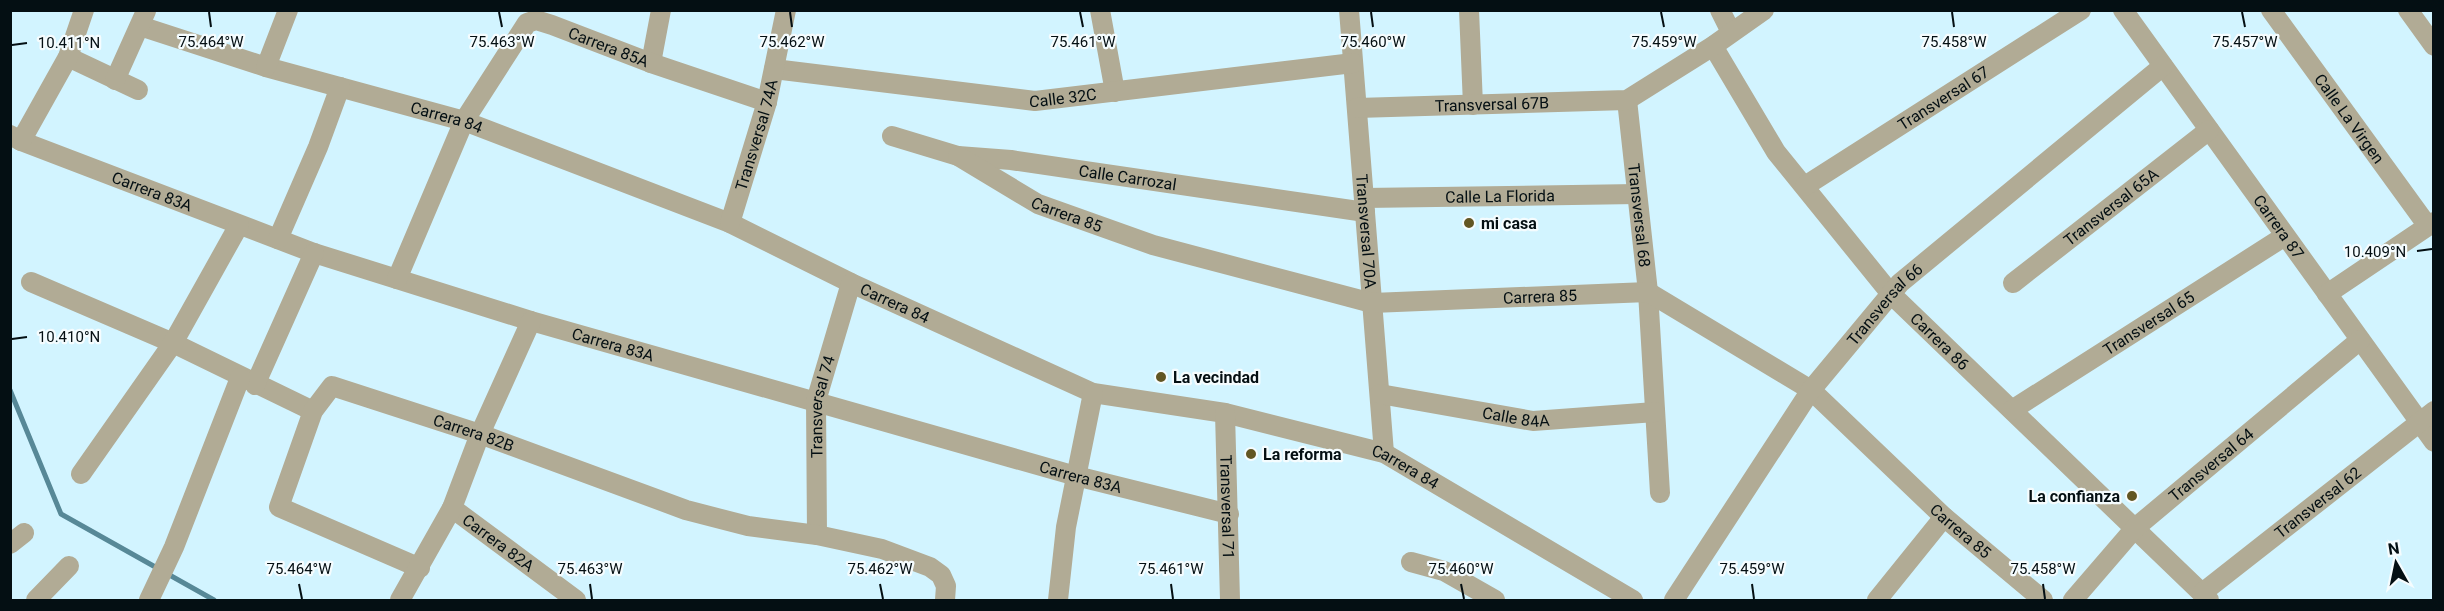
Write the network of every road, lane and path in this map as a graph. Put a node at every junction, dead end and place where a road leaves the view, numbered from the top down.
1 (84, 10) edge
2 (288, 10) edge
3 (661, 10) edge
4 (786, 10) edge
5 (1100, 10) edge
6 (1349, 10) edge
7 (1469, 10) edge
8 (1720, 10) edge
9 (1764, 10) edge
10 (2081, 10) edge
11 (2123, 10) edge
12 (2271, 10) edge
13 (2408, 10) edge
14 (143, 18) edge
15 (1731, 32) junction
16 (2433, 45) edge
17 (1713, 46) junction
18 (68, 57) junction
19 (651, 63) junction
20 (1353, 63) junction
21 (2163, 66) junction
22 (266, 67) junction
23 (774, 69) junction
24 (115, 80) junction
25 (340, 87) junction
26 (138, 90) dead end
27 (1115, 92) junction
28 (1627, 99) junction
29 (767, 102) junction
30 (1473, 105) junction
31 (1357, 108) junction
32 (464, 121) junction
33 (2209, 130) junction
34 (892, 136) dead end
35 (16, 138) edge
36 (958, 156) junction
37 (1804, 186) junction
38 (1637, 194) junction
39 (1364, 205) junction
40 (730, 223) junction
41 (2430, 223) edge
42 (239, 225) junction
43 (2286, 236) junction
44 (278, 239) junction
45 (314, 253) junction
46 (397, 279) junction
47 (31, 282) dead end
48 (851, 283) junction
49 (2013, 283) dead end
50 (1648, 292) junction
51 (1891, 294) junction
52 (2326, 294) junction
53 (1372, 303) junction
54 (531, 321) junction
55 (2360, 340) junction
56 (172, 343) junction
57 (248, 381) junction
58 (1811, 390) junction
59 (1093, 393) junction
60 (1380, 394) junction
61 (816, 401) junction
62 (2012, 410) junction
63 (314, 411) junction
64 (1655, 412) junction
65 (1225, 413) junction
66 (2426, 416) edge
67 (480, 434) junction
68 (2433, 442) edge
69 (1384, 453) junction
70 (81, 474) dead end
71 (1076, 476) junction
72 (1660, 493) dead end
73 (452, 508) junction
74 (1229, 514) junction
75 (1944, 517) junction
76 (2135, 528) junction
77 (817, 535) junction
78 (1411, 562) dead end
79 (69, 566) dead end
80 (420, 568) junction
81 (2205, 597) edge
82 (36, 600) edge
83 (149, 600) edge
84 (400, 600) edge
85 (576, 600) edge
86 (945, 600) edge
87 (1058, 600) edge
88 (1230, 600) edge
89 (1494, 600) edge
90 (1633, 600) edge
91 (1674, 600) edge
92 (1877, 600) edge
93 (2043, 600) edge
94 (2073, 600) edge

1 - 18 street
2 - 22 street
3 - 19 street
4 - 23 street, Transversal 74A
5 - 27 street
6 - 20 street, Transversal 70A
7 - 30 street
8 - 15 street
9 - 15 street
10 - 37 street, Transversal 67
11 - 21 street, Carrera 87
12 - 41 street, Calle La Virgen
13 - 16 street
14 - 22 street, Carrera 84
14 - 24 street
15 - 17 street
17 - 28 street
17 - 37 street, Carrera 86
18 - 24 street
18 - 35 street
19 - 29 street, Carrera 85A
19 - 32 street, Carrera 85A
20 - 27 street, Calle 32C
20 - 31 street, Transversal 70A
21 - 33 street, Carrera 87
21 - 51 street, Transversal 66
22 - 25 street, Carrera 84
23 - 27 street, Calle 32C
23 - 29 street, Transversal 74A
24 - 26 street
25 - 32 street, Carrera 84
25 - 44 street
28 - 30 street, Transversal 67B
28 - 38 street, Transversal 68
29 - 40 street, Transversal 74A
30 - 31 street, Transversal 67B
31 - 39 street, Transversal 70A
32 - 40 street, Carrera 84
32 - 46 street, Carrera 85A
33 - 43 street, Carrera 87
33 - 49 street, Transversal 65A
34 - 36 street, Calle Carrozal
35 - 42 street, Carrera 83A
36 - 39 street, Calle Carrozal
36 - 53 street, Carrera 85
37 - 51 street, Carrera 86
38 - 39 street, Calle La Florida
38 - 50 street, Transversal 68
39 - 53 street, Transversal 70A
40 - 48 street, Carrera 84
41 - 52 street
42 - 44 street, Carrera 83A
42 - 56 street
43 - 52 street, Carrera 87
43 - 62 street, Transversal 65
44 - 45 street, Carrera 83A
45 - 46 street, Carrera 83A
45 - 57 street
46 - 54 street, Carrera 83A
47 - 56 street
48 - 59 street, Carrera 84
48 - 61 street, Transversal 74
50 - 53 street, Carrera 85
50 - 58 street, Carrera 85
50 - 64 street, Transversal 68
51 - 58 street, Transversal 66
51 - 62 street, Carrera 86
52 - 55 street, Carrera 87
53 - 60 street, Transversal 70A
54 - 61 street, Carrera 83A
54 - 67 street
55 - 66 street, Carrera 87
55 - 76 street, Transversal 64
56 - 57 street
56 - 70 street
57 - 63 street
57 - 83 street
58 - 75 street, Carrera 85
58 - 91 street, Transversal 66
59 - 65 street, Carrera 84
59 - 71 street
60 - 64 street, Calle 84A
60 - 69 street, Transversal 70A
61 - 71 street, Carrera 83A
61 - 77 street, Transversal 74
62 - 76 street, Carrera 86
63 - 67 street, Carrera 82B
63 - 80 street
64 - 72 street, Transversal 68
65 - 69 street, Carrera 84
65 - 74 street, Transversal 71
66 - 68 street, Carrera 87
66 - 81 street, Transversal 62
67 - 73 street
67 - 77 street, Carrera 82B
69 - 90 street, Carrera 84
71 - 74 street, Carrera 83A
71 - 87 street
73 - 80 street
73 - 85 street, Carrera 82A
74 - 88 street, Transversal 71
75 - 92 street
75 - 93 street, Carrera 85
76 - 81 street, Carrera 86
76 - 94 street, Transversal 64
77 - 86 street, Carrera 82B
78 - 89 street
79 - 82 street
80 - 84 street

